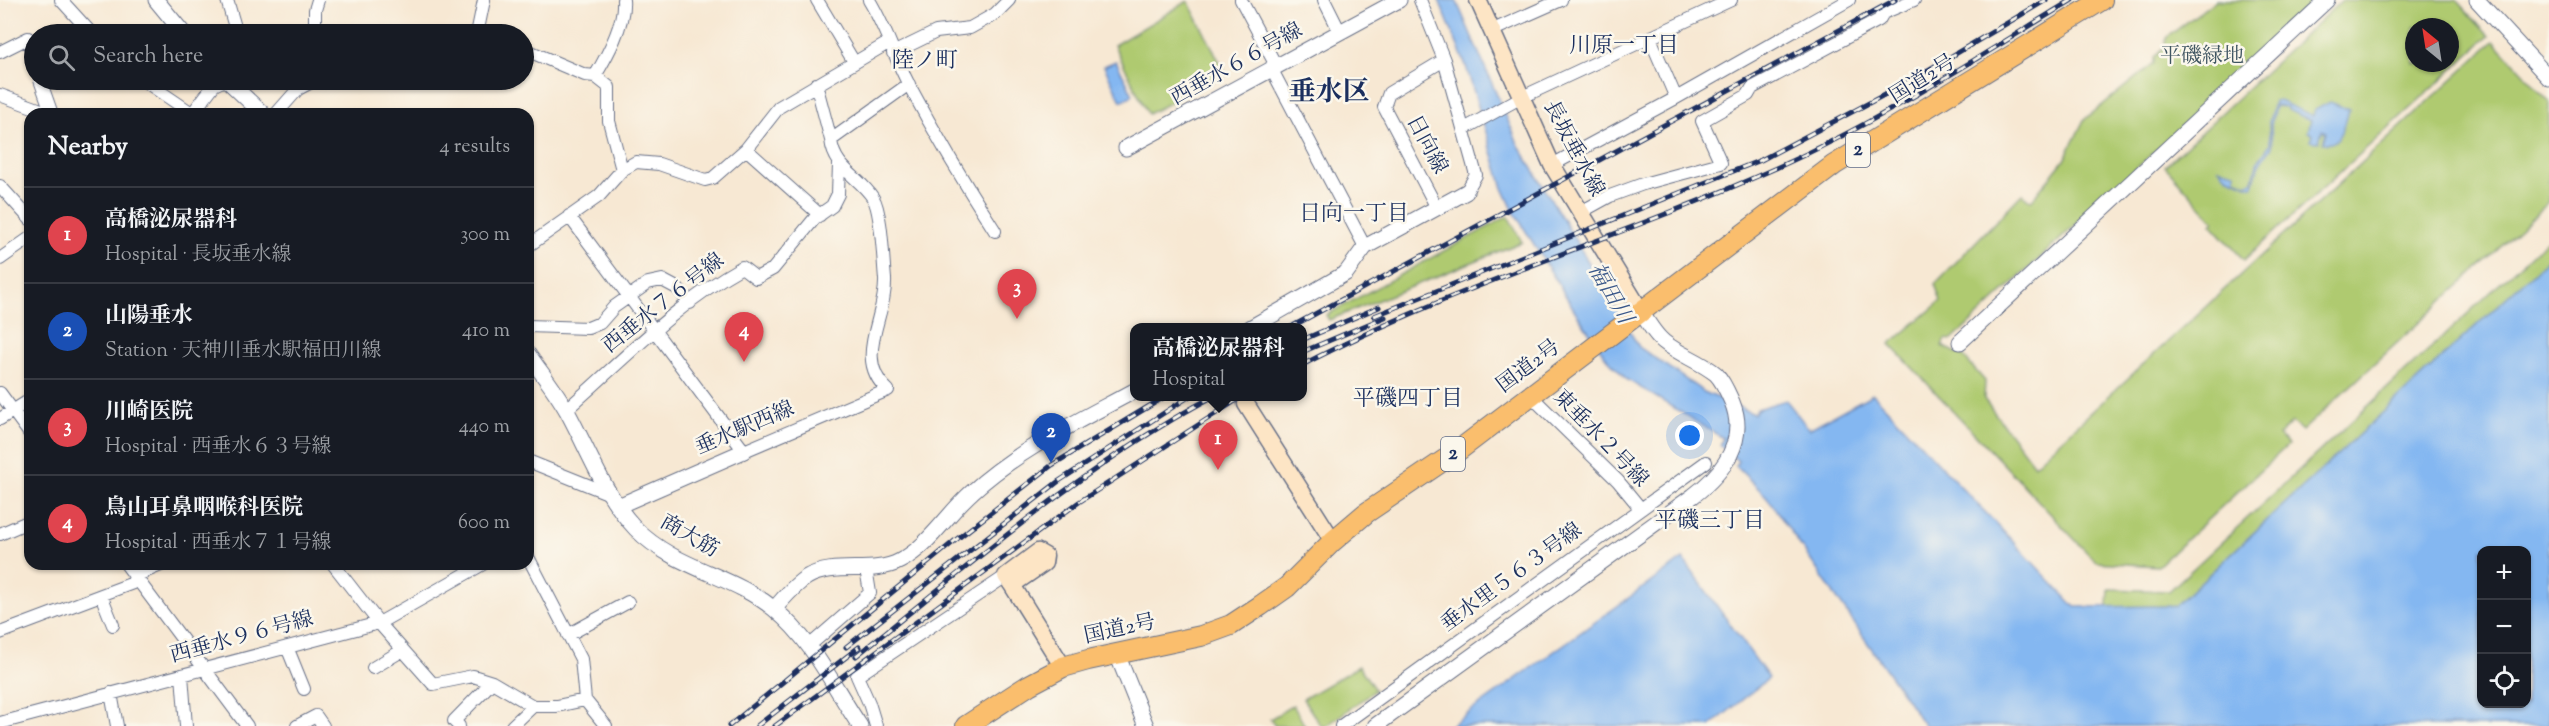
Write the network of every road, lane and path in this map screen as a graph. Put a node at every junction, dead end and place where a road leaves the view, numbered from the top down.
1 (60, 0) edge
2 (156, 0) edge
3 (227, 0) edge
4 (318, 0) edge
5 (484, 0) edge
6 (623, 0) edge
7 (817, 0) edge
8 (869, 0) edge
9 (1009, 0) edge
10 (1243, 0) edge
11 (1324, 0) edge
12 (1399, 0) edge
13 (1420, 0) edge
14 (1478, 0) edge
15 (1561, 0) edge
16 (1731, 0) edge
17 (1849, 0) edge
18 (1914, 0) edge
19 (2103, 0) edge
20 (2327, 0) edge
21 (2477, 0) edge
22 (1712, 4) edge
23 (83, 24) edge
24 (176, 24) edge
25 (234, 24) edge
26 (315, 24) edge
27 (479, 24) edge
28 (1491, 31) junction
29 (1340, 32) junction
30 (1650, 38) junction
31 (24, 40) edge
32 (890, 48) junction
33 (0, 52) edge
34 (534, 53) edge
35 (1444, 60) junction
36 (854, 62) junction
37 (1272, 70) junction
38 (595, 76) junction
39 (2549, 78) edge
40 (816, 84) junction
41 (909, 84) junction
42 (44, 90) edge
43 (158, 90) edge
44 (210, 90) edge
45 (237, 90) edge
46 (297, 90) edge
47 (0, 95) edge
48 (1676, 98) junction
49 (1515, 101) junction
50 (36, 108) edge
51 (50, 108) edge
52 (184, 108) edge
53 (197, 108) edge
54 (256, 108) edge
55 (281, 108) edge
56 (1464, 129) junction
57 (831, 140) junction
58 (1126, 148) dead end
59 (746, 149) junction
60 (839, 165) junction
61 (1552, 165) junction
62 (622, 170) junction
63 (2, 192) edge
64 (1466, 192) joint
65 (1437, 208) junction
66 (1581, 212) junction
67 (24, 213) edge
68 (820, 215) junction
69 (569, 216) junction
70 (995, 231) dead end
71 (24, 242) edge
72 (534, 242) edge
73 (1365, 247) junction
74 (0, 259) edge
75 (630, 296) junction
76 (690, 303) junction
77 (1636, 318) junction
78 (1257, 323) edge
79 (534, 326) edge
80 (655, 332) junction
81 (1960, 342) dead end
82 (534, 363) edge
83 (0, 393) edge
84 (1130, 393) edge
85 (1531, 396) junction
86 (24, 404) edge
87 (1246, 404) dead end
88 (13, 410) junction
89 (566, 410) junction
90 (0, 419) edge
91 (24, 426) edge
92 (744, 451) junction
93 (1706, 462) dead end
94 (534, 463) edge
95 (614, 500) junction
96 (1641, 509) junction
97 (24, 524) edge
98 (0, 534) edge
99 (1333, 541) junction
100 (866, 568) junction
101 (534, 569) edge
102 (130, 570) edge
103 (149, 570) edge
104 (338, 570) edge
105 (472, 570) edge
106 (135, 576) junction
107 (1009, 581) joint
108 (101, 595) junction
109 (628, 602) dead end
110 (774, 609) junction
111 (379, 623) junction
112 (113, 625) dead end
113 (0, 633) edge
114 (568, 635) junction
115 (809, 646) junction
116 (287, 647) junction
117 (403, 650) junction
118 (1117, 654) junction
119 (374, 668) dead end
120 (1063, 668) junction
121 (203, 669) junction
122 (182, 675) junction
123 (492, 682) junction
124 (304, 689) dead end
125 (111, 693) junction
126 (585, 700) junction
127 (533, 706) junction
128 (0, 723) edge
129 (117, 726) edge
130 (186, 726) edge
131 (247, 726) edge
132 (297, 726) edge
133 (323, 726) edge
134 (459, 726) edge
135 (512, 726) edge
136 (606, 726) edge
137 (860, 726) edge
138 (876, 726) edge
139 (966, 726) edge
140 (1146, 726) edge
141 (1341, 726) edge
142 (1376, 726) edge

1 - 23 street
2 - 24 street
3 - 25 street
4 - 26 street
5 - 27 street
6 - 38 street
7 - 36 street
8 - 32 street
9 - 32 street
10 - 37 street
11 - 29 street
12 - 29 street, 西垂水６６号線
13 - 35 street
14 - 28 main road, 長坂垂水線
15 - 28 street
16 - 22 street
17 - 48 street
18 - 66 street
19 - 77 highway, 国道2号 / 2
20 - 81 street
21 - 39 street
22 - 30 street
28 - 49 main road, 長坂垂水線
29 - 37 street, 西垂水６６号線
30 - 48 street
30 - 49 street
31 - 33 street
32 - 36 street
32 - 41 street
34 - 38 street
35 - 56 street
35 - 65 street, 日向線
36 - 40 street
37 - 58 street, 西垂水６６号線
37 - 73 street
38 - 62 street
40 - 57 street
40 - 59 street
41 - 57 street
41 - 70 street
42 - 51 street
43 - 52 street
44 - 53 street
45 - 54 street
46 - 55 street
47 - 50 street
48 - 61 street
49 - 56 street
49 - 61 main road, 長坂垂水線
56 - 64 street
57 - 60 street
59 - 62 street
59 - 68 street
60 - 68 street, 西垂水７６号線
60 - 92 street, 垂水駅西線
61 - 66 main road, 長坂垂水線
62 - 69 street
63 - 67 street
64 - 65 street
65 - 73 street
66 - 77 main road, 長坂垂水線
68 - 76 street, 西垂水７６号線
69 - 72 street
69 - 75 street
71 - 74 street
73 - 78 street
75 - 76 street
75 - 79 street
75 - 80 street
76 - 80 street, 西垂水７６号線
77 - 85 highway, 国道2号 / 2
77 - 142 street
80 - 89 street, 西垂水７６号線
80 - 92 street
82 - 89 street, 商大筋
83 - 88 street
84 - 100 street
85 - 96 street, 東垂水２号線
85 - 99 highway, 国道2号 / 2
86 - 88 street
87 - 99 main road
88 - 90 street
88 - 91 street
89 - 95 street, 商大筋
92 - 95 street, 垂水駅西線
93 - 96 street, 垂水里５６３号線
94 - 95 street
95 - 110 street, 商大筋
96 - 141 street, 垂水里５６３号線
97 - 98 street
99 - 118 highway, 国道2号 / 2
100 - 110 street
100 - 115 street
101 - 114 street
102 - 106 street
103 - 106 street
104 - 111 street
105 - 111 street, 西垂水９６号線
106 - 108 street
106 - 121 street
107 - 120 main road
107 - 138 street
108 - 112 street
108 - 113 street
109 - 114 street
110 - 115 street, 商大筋
111 - 116 street, 西垂水９６号線
111 - 117 street
114 - 126 street
115 - 137 street, 商大筋
116 - 121 street, 西垂水９６号線
116 - 124 street
117 - 119 street
117 - 123 street
118 - 120 highway, 国道2号 / 2
118 - 140 street
120 - 139 highway, 国道2号 / 2
121 - 122 street, 西垂水９６号線
121 - 131 street
122 - 125 street, 西垂水９６号線
122 - 130 street
123 - 127 street
123 - 134 street
125 - 128 street, 西垂水９６号線
125 - 129 street
126 - 127 street
126 - 136 street
127 - 135 street
132 - 133 street

